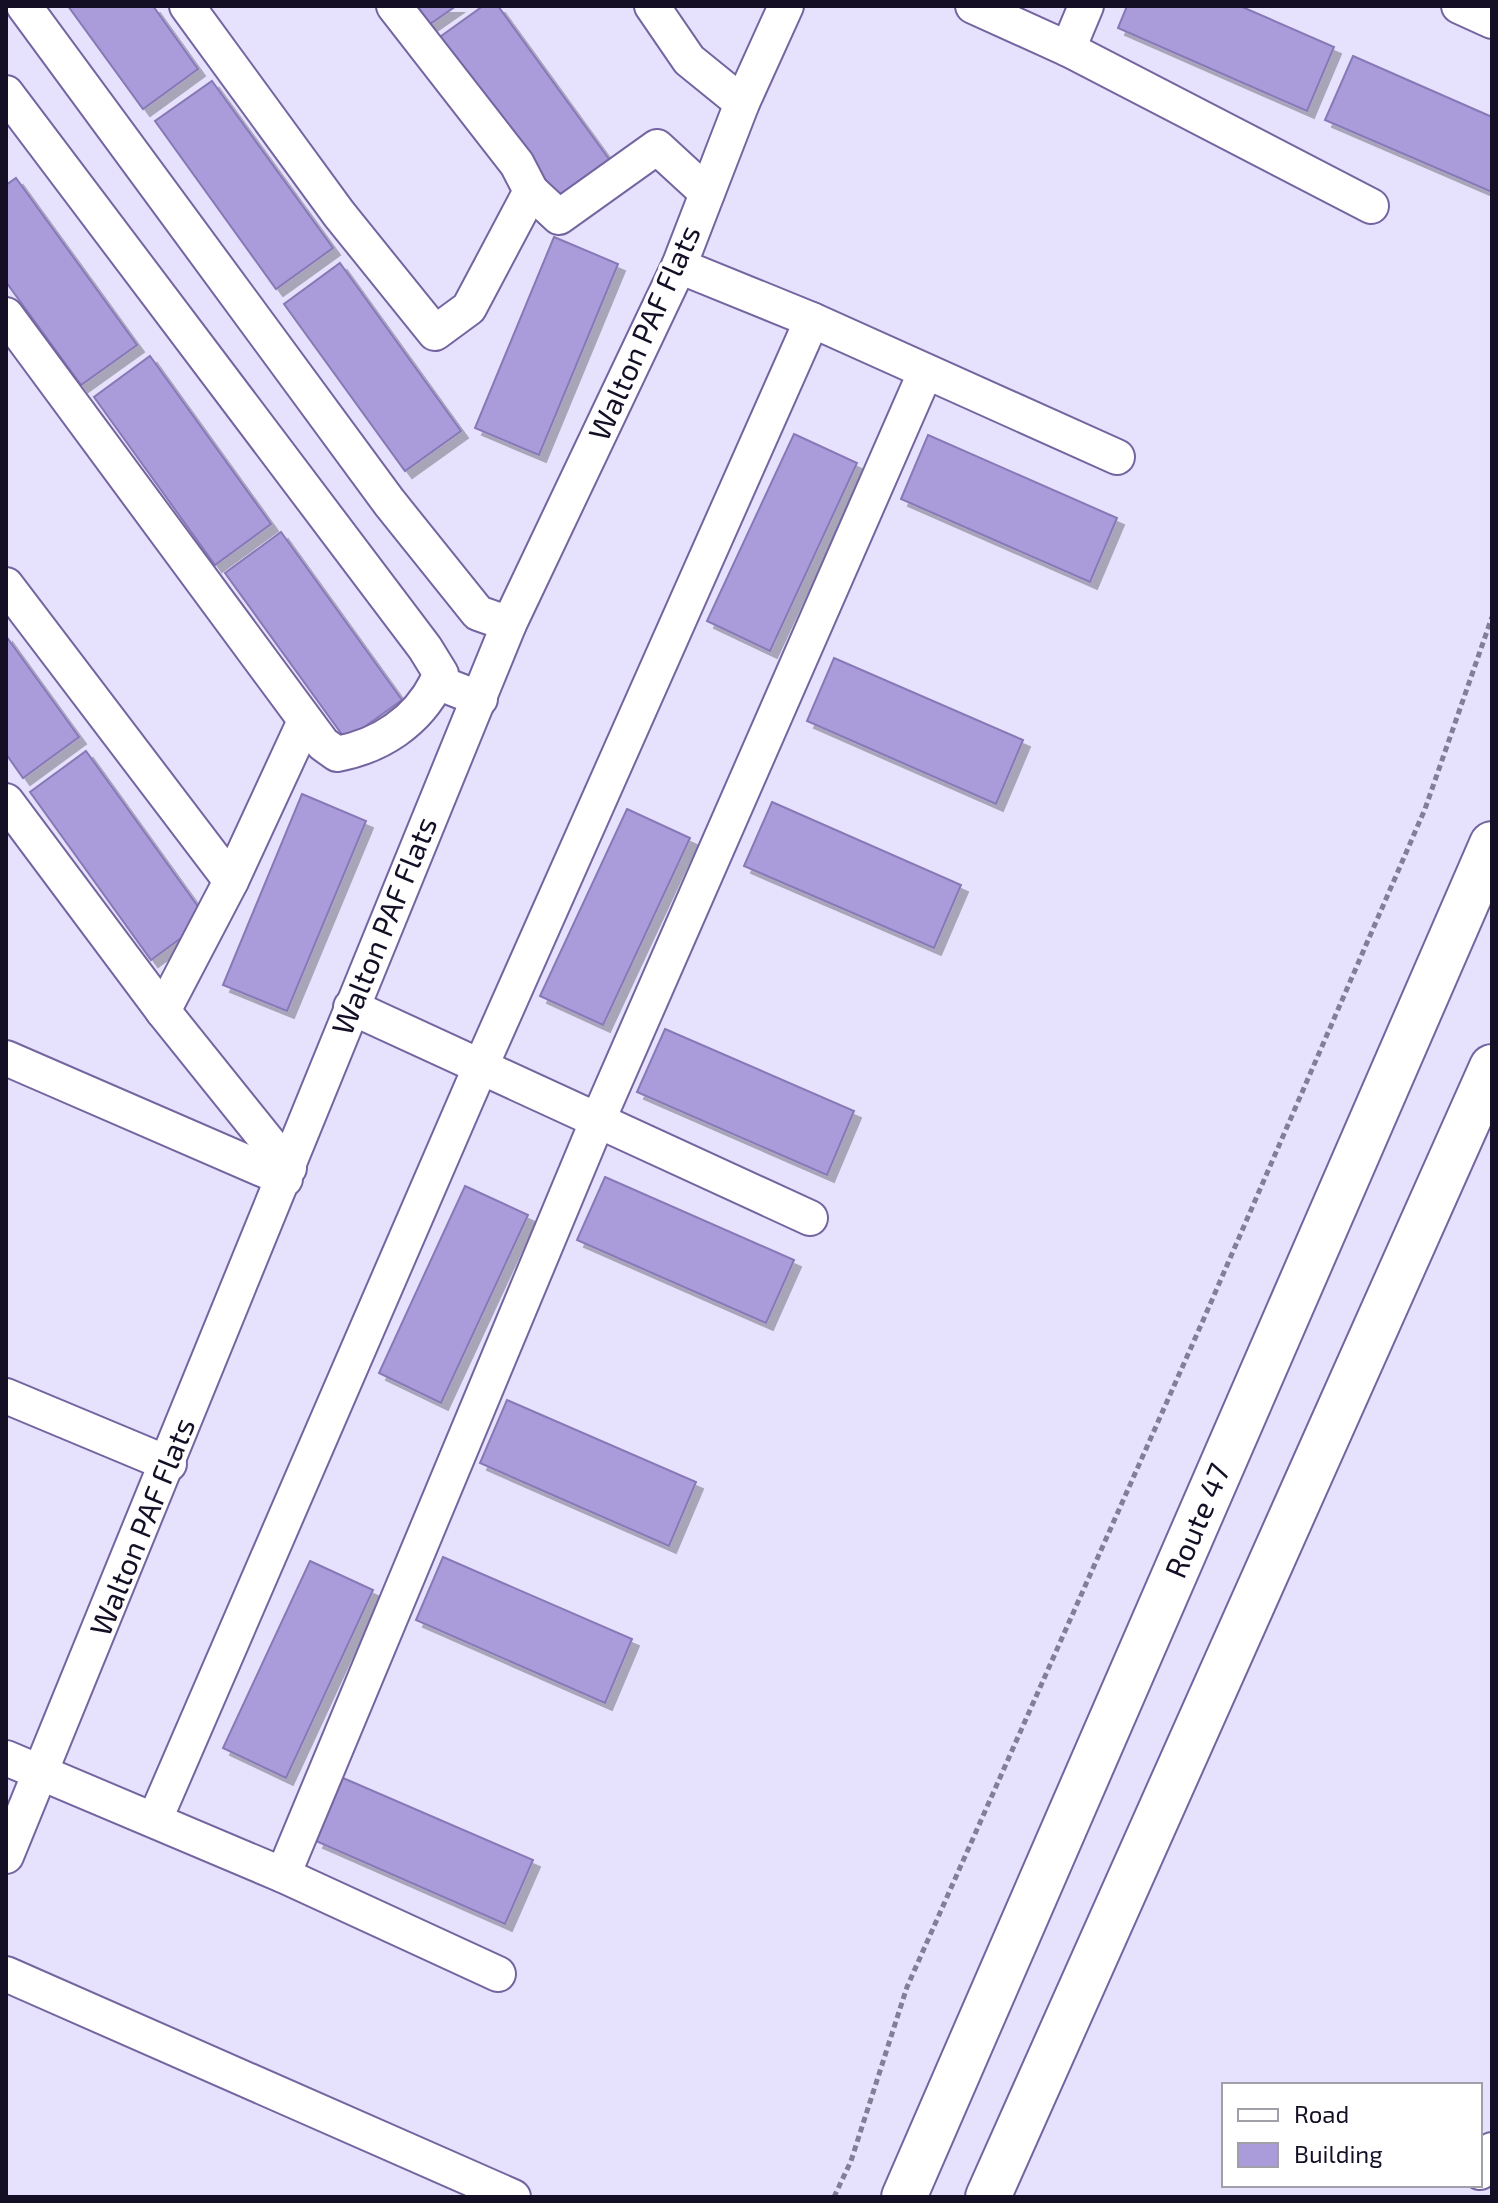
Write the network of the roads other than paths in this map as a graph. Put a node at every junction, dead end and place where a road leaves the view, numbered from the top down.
1 (24, 6) edge
2 (187, 6) edge
3 (394, 6) edge
4 (652, 6) edge
5 (786, 6) edge
6 (973, 6) edge
7 (1086, 6) edge
8 (1459, 6) edge
9 (1492, 21) edge
10 (1068, 49) junction
11 (6, 93) edge
12 (742, 103) junction
13 (531, 191) junction
14 (707, 193) junction
15 (1371, 206) dead end
16 (679, 266) junction
17 (6, 315) edge
18 (812, 320) junction
19 (925, 373) junction
20 (1117, 457) dead end
21 (6, 585) edge
22 (509, 624) junction
23 (437, 682) junction
24 (480, 699) junction
25 (305, 721) junction
26 (6, 801) edge
27 (1492, 844) edge
28 (231, 881) junction
29 (351, 1007) junction
30 (163, 1011) junction
31 (6, 1058) edge
32 (1492, 1067) edge
33 (480, 1068) junction
34 (597, 1122) junction
35 (287, 1174) junction
36 (810, 1218) dead end
37 (6, 1396) edge
38 (169, 1464) junction
39 (6, 1758) edge
40 (41, 1774) junction
41 (155, 1819) junction
42 (6, 1856) edge
43 (283, 1875) junction
44 (6, 1974) edge
45 (498, 1974) dead end
46 (1492, 2150) edge
47 (1482, 2168) edge
48 (513, 2197) edge
49 (904, 2197) edge
50 (988, 2197) edge

1 - 22 street
2 - 13 street
3 - 13 street
4 - 12 street
5 - 12 street, Walton PAF Flats
6 - 10 street
7 - 10 street
8 - 9 street
10 - 15 street
11 - 23 street
12 - 14 street, Walton PAF Flats
13 - 14 street
14 - 16 street, Walton PAF Flats
16 - 18 street
16 - 22 street, Walton PAF Flats
17 - 25 street
18 - 19 street
18 - 33 street
19 - 20 street
19 - 34 street
21 - 28 street
22 - 24 street, Walton PAF Flats
23 - 24 street
23 - 25 street
24 - 29 street, Walton PAF Flats
25 - 28 street
26 - 30 street
27 - 49 street, Route 47
28 - 30 street
29 - 33 street
29 - 35 street, Walton PAF Flats
30 - 35 street
31 - 35 street
32 - 50 street
33 - 34 street
33 - 41 street
34 - 36 street
34 - 43 street
35 - 38 street, Walton PAF Flats
37 - 38 street
38 - 40 street, Walton PAF Flats
39 - 40 street
40 - 41 street
40 - 42 street, Walton PAF Flats
41 - 43 street
43 - 45 street
44 - 48 street
46 - 47 street

